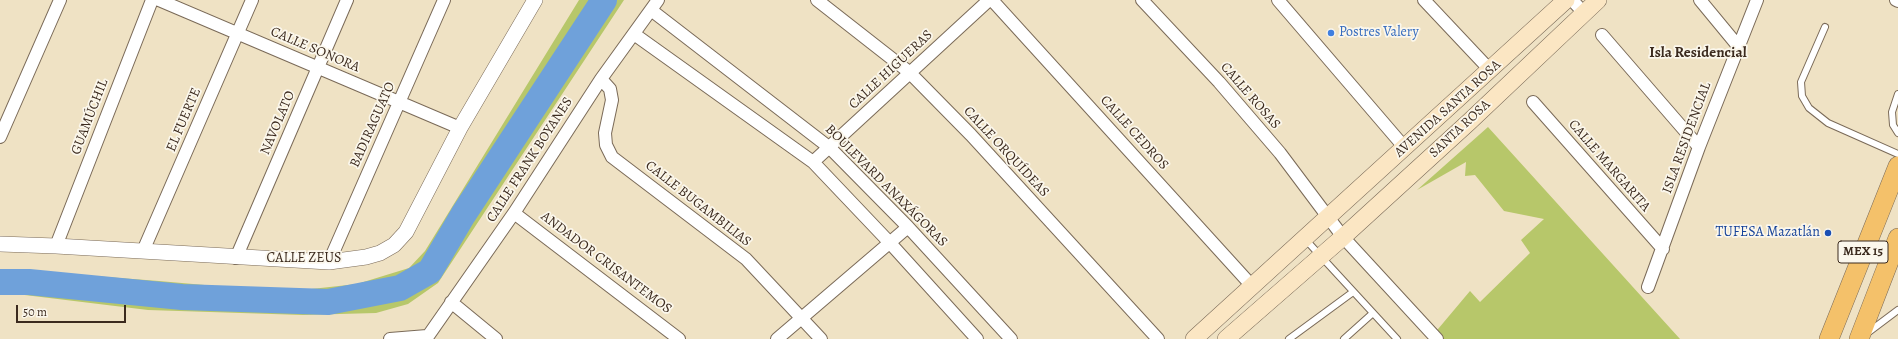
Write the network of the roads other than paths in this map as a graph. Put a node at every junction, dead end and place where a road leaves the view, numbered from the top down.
1 (60, 0) edge
2 (152, 0) edge
3 (159, 0) edge
4 (252, 0) edge
5 (347, 0) edge
6 (444, 0) edge
7 (535, 0) edge
8 (658, 0) edge
9 (818, 0) edge
10 (989, 0) edge
11 (992, 0) edge
12 (1142, 0) edge
13 (1278, 0) edge
14 (1424, 0) edge
15 (1566, 0) edge
16 (1572, 0) edge
17 (1598, 0) edge
18 (1700, 0) edge
19 (1757, 0) edge
20 (651, 10) junction
21 (1584, 13) junction
22 (1824, 27) dead end
23 (237, 34) junction
24 (634, 34) junction
25 (1602, 34) dead end
26 (1738, 46) junction
27 (318, 68) junction
28 (1490, 70) junction
29 (909, 72) junction
30 (601, 79) junction
31 (1898, 94) edge
32 (399, 102) junction
33 (1533, 102) dead end
34 (460, 128) junction
35 (1898, 133) edge
36 (0, 137) edge
37 (1699, 147) junction
38 (830, 148) junction
39 (1405, 148) junction
40 (1898, 154) edge
41 (813, 162) junction
42 (1898, 166) edge
43 (514, 213) junction
44 (1329, 217) junction
45 (908, 227) junction
46 (1343, 237) junction
47 (1898, 238) edge
48 (1305, 239) junction
49 (890, 243) junction
50 (0, 244) edge
51 (56, 246) junction
52 (1663, 249) junction
53 (143, 251) junction
54 (1320, 256) junction
55 (236, 258) junction
56 (329, 262) junction
57 (1252, 286) junction
58 (1648, 287) dead end
59 (1353, 292) junction
60 (451, 302) junction
61 (1898, 310) edge
62 (1839, 312) junction
63 (1373, 313) junction
64 (801, 317) junction
65 (427, 337) edge
66 (390, 339) edge
67 (496, 339) edge
68 (679, 339) edge
69 (777, 339) edge
70 (821, 339) edge
71 (977, 339) edge
72 (1011, 339) edge
73 (1158, 339) edge
74 (1194, 339) edge
75 (1226, 339) edge
76 (1289, 339) edge
77 (1344, 339) edge
78 (1397, 339) edge
79 (1437, 339) edge
80 (1828, 339) edge
81 (1858, 339) edge

1 - 36 street
2 - 51 street, GUAMÚCHIL
3 - 23 street, CALLE SONORA
4 - 23 street, EL FUERTE
5 - 27 street, NAVOLATO
6 - 32 street, BADIRAGUATO
7 - 34 street, CALLE ZEUS
8 - 20 street, CALLE FRANK BOYANES
9 - 29 street, CALLE ORQUÍDEAS
10 - 29 street, CALLE HIGUERAS
11 - 57 street, CALLE CEDROS
12 - 44 street, CALLE ROSAS
13 - 39 street
14 - 28 street
15 - 28 main road, AVENIDA SANTA ROSA
16 - 21 street
17 - 21 main road, SANTA ROSA
18 - 26 street
19 - 26 street, ISLA RESIDENCIAL
20 - 24 street, CALLE FRANK BOYANES
20 - 38 street, BOULEVARD ANAXÁGORAS
21 - 46 main road, SANTA ROSA
22 - 40 lane
23 - 27 street, CALLE SONORA
23 - 53 street, EL FUERTE
24 - 30 street, CALLE FRANK BOYANES
24 - 41 street
25 - 37 street
26 - 37 street, ISLA RESIDENCIAL
27 - 32 street, CALLE SONORA
27 - 55 street, NAVOLATO
28 - 39 main road, AVENIDA SANTA ROSA
29 - 38 street, CALLE HIGUERAS
29 - 73 street, CALLE ORQUÍDEAS
30 - 43 street, CALLE FRANK BOYANES
30 - 64 street, CALLE BUGAMBILIAS
31 - 35 lane
32 - 34 street, CALLE SONORA
32 - 56 street, BADIRAGUATO
33 - 52 street, CALLE MARGARITA
34 - 56 street, CALLE ZEUS
37 - 52 street, ISLA RESIDENCIAL
38 - 41 street, CALLE HIGUERAS
38 - 45 street, BOULEVARD ANAXÁGORAS
39 - 44 main road, AVENIDA SANTA ROSA
41 - 49 street
42 - 62 main road, MEX 15
43 - 60 street, CALLE FRANK BOYANES
43 - 68 street, ANDADOR CRISANTEMOS
44 - 46 street
44 - 48 main road, AVENIDA SANTA ROSA
45 - 49 street
45 - 72 street, BOULEVARD ANAXÁGORAS
46 - 54 main road, SANTA ROSA
46 - 79 street
47 - 81 main road, MEX 15
48 - 54 lane
48 - 57 main road, AVENIDA SANTA ROSA
49 - 64 street
49 - 71 street
50 - 51 street, CALLE ZEUS
51 - 53 street, CALLE ZEUS
52 - 58 street, ISLA RESIDENCIAL
53 - 55 street, CALLE ZEUS
54 - 59 lane
54 - 75 main road
55 - 56 street, CALLE ZEUS
57 - 74 main road, AVENIDA SANTA ROSA
59 - 63 lane
59 - 76 lane
60 - 65 street, CALLE FRANK BOYANES
60 - 67 street
61 - 81 lane
62 - 80 main road, MEX 15
62 - 81 main road
63 - 77 lane
63 - 78 lane
64 - 69 street
64 - 70 street, CALLE BUGAMBILIAS
65 - 66 street

